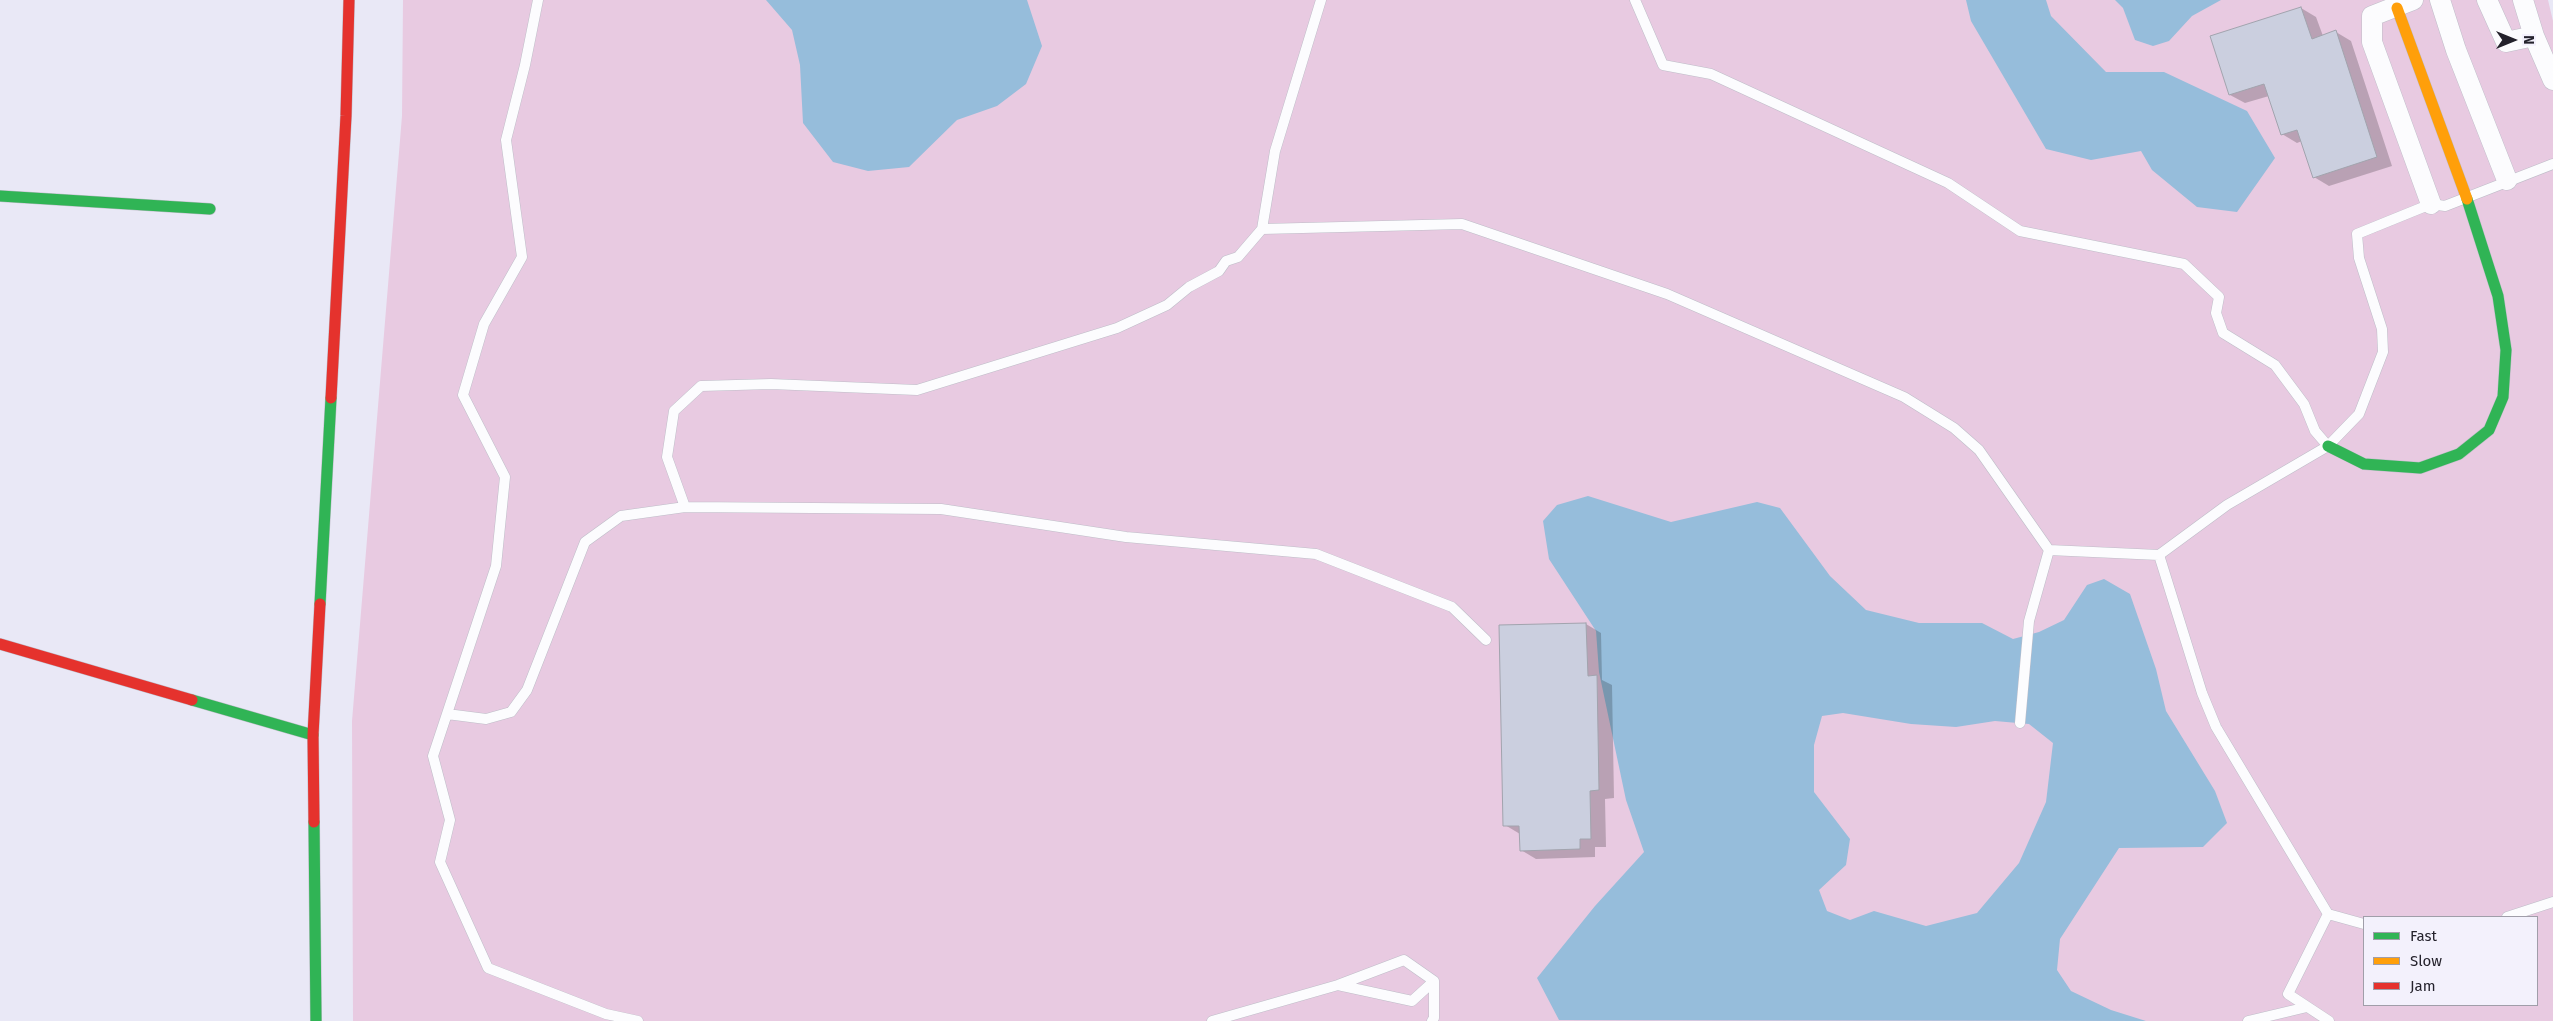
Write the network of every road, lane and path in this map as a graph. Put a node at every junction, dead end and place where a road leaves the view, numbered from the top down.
1 (349, 0) edge
2 (538, 0) edge
3 (1321, 0) edge
4 (1634, 0) edge
5 (2440, 0) edge
6 (2487, 0) edge
7 (2523, 0) edge
8 (2405, 4) edge
9 (2534, 36) junction
10 (2553, 80) edge
11 (2553, 164) edge
12 (2507, 180) junction
13 (0, 196) edge
14 (2466, 196) junction
15 (2430, 204) junction
16 (210, 208) dead end
17 (1262, 229) junction
18 (2328, 446) junction
19 (685, 507) junction
20 (2049, 550) junction
21 (2159, 555) junction
22 (1486, 640) dead end
23 (0, 644) edge
24 (447, 714) junction
25 (2020, 723) dead end
26 (313, 735) junction
27 (2553, 902) edge
28 (2328, 914) junction
29 (2510, 916) edge
30 (2363, 924) edge
31 (1434, 981) junction
32 (1338, 984) junction
33 (2307, 1006) junction
34 (316, 1021) edge
35 (638, 1021) edge
36 (1212, 1021) edge
37 (1432, 1021) edge
38 (2248, 1021) edge
39 (2329, 1021) edge

1 - 26 street
2 - 24 lane
3 - 17 lane
4 - 18 lane
5 - 12 street
6 - 9 street
7 - 9 street
8 - 14 street
8 - 15 street
9 - 10 street
11 - 12 lane
12 - 14 lane
13 - 16 street
14 - 15 lane
14 - 18 street
15 - 18 lane
17 - 19 lane
17 - 20 lane
18 - 21 lane
19 - 22 lane
19 - 24 lane
20 - 21 lane
20 - 25 lane
21 - 28 lane
23 - 26 street
24 - 35 lane
26 - 34 street
27 - 29 lane
28 - 30 lane
28 - 33 lane
31 - 32 lane
31 - 32 lane
31 - 37 lane
32 - 36 lane
33 - 38 lane
33 - 39 lane

